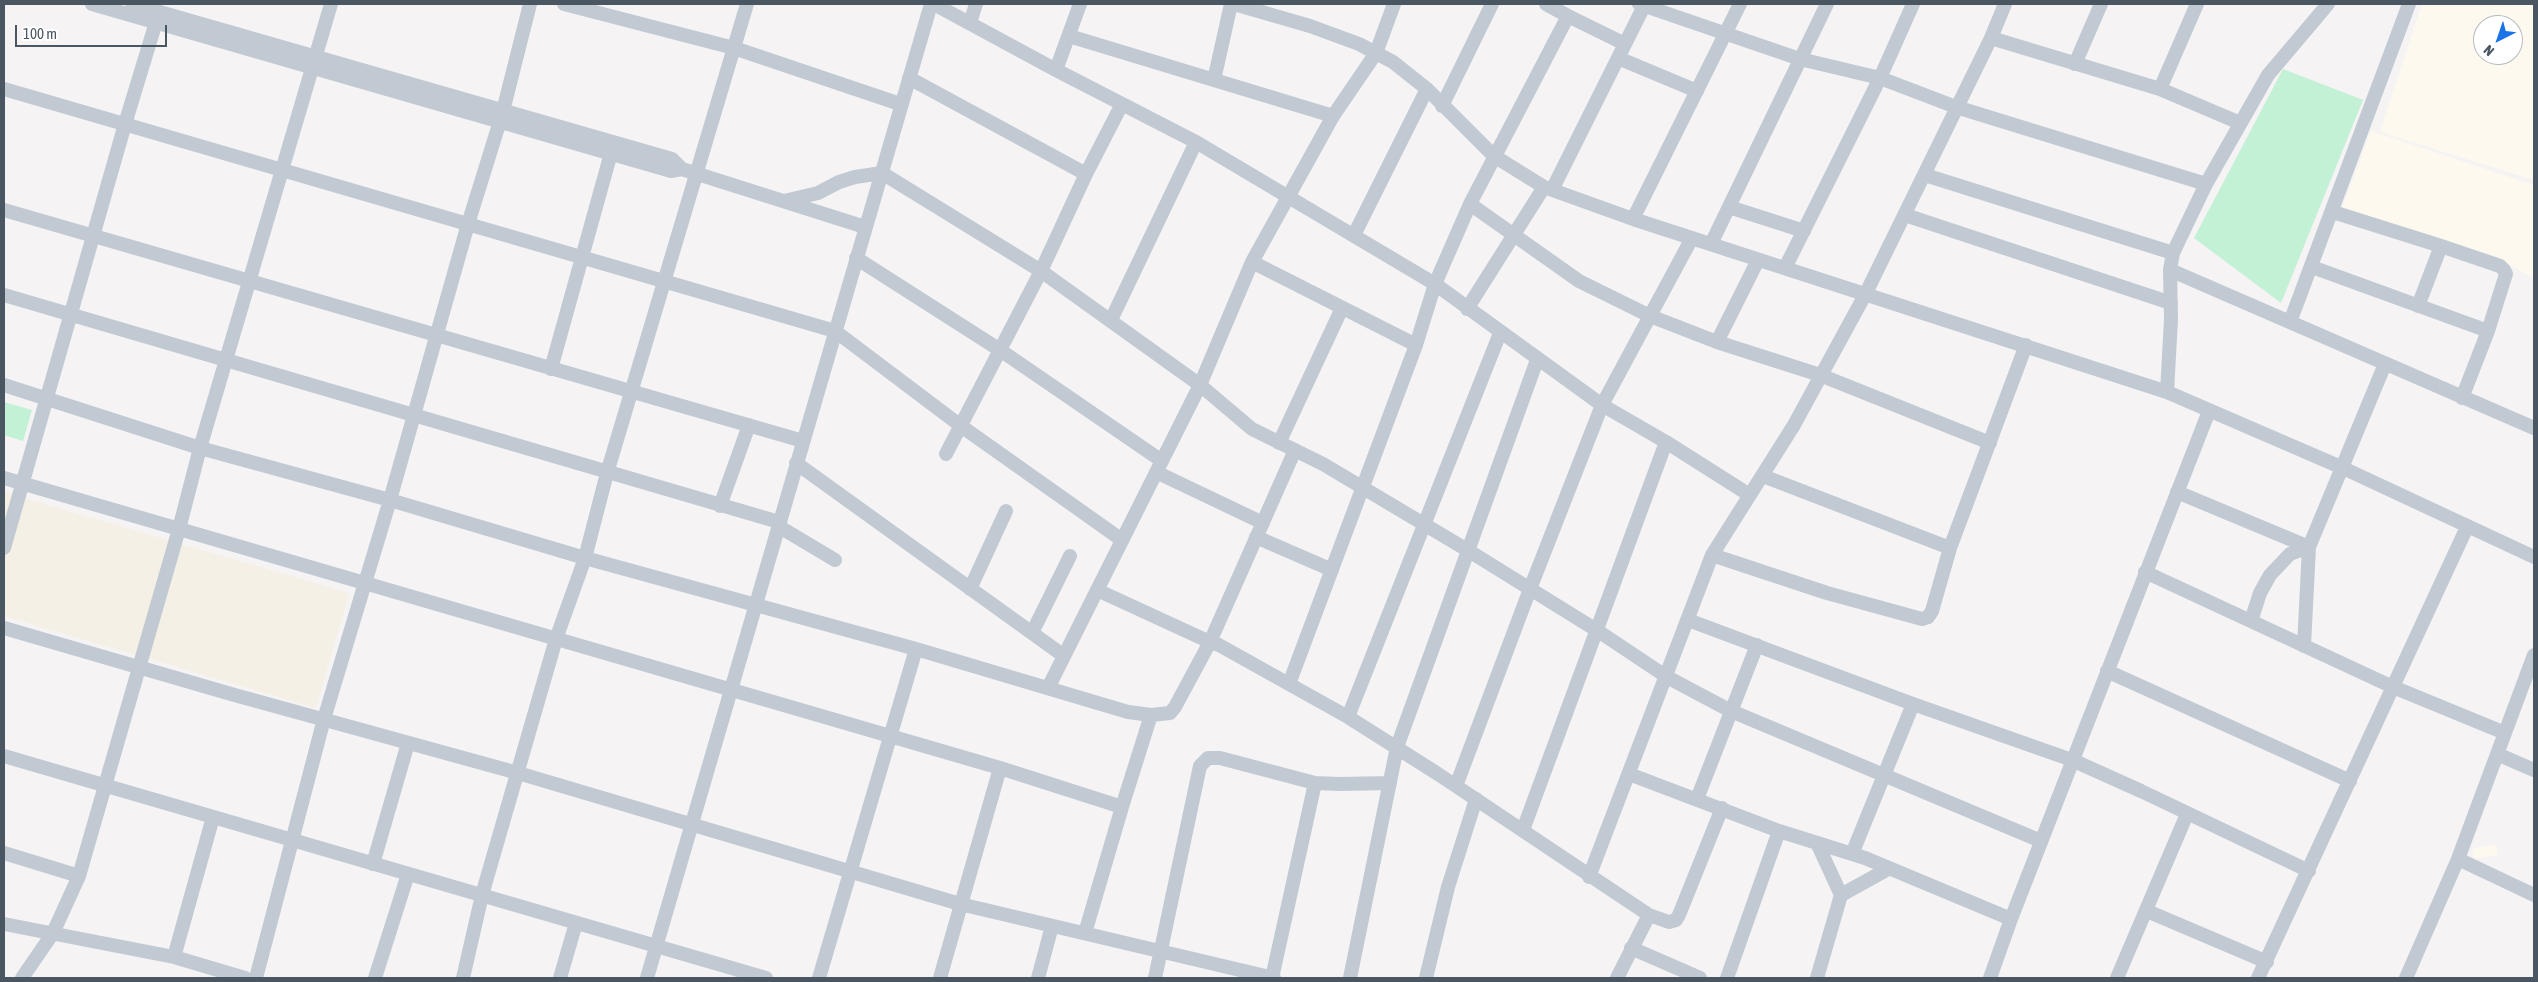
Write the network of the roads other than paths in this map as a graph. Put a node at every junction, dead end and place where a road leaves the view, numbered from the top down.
1 (92, 4) edge
2 (132, 4) edge
3 (331, 4) edge
4 (530, 4) edge
5 (564, 4) edge
6 (748, 4) edge
7 (932, 4) edge
8 (976, 4) edge
9 (1080, 4) edge
10 (1232, 4) edge
11 (1394, 4) edge
12 (1492, 4) edge
13 (1546, 4) edge
14 (1740, 4) edge
15 (1826, 4) edge
16 (1914, 4) edge
17 (2005, 4) edge
18 (2100, 4) edge
19 (2197, 4) edge
20 (2328, 4) edge
21 (2409, 4) edge
22 (1643, 5) edge
23 (159, 13) edge
24 (1568, 16) junction
25 (970, 23) junction
26 (1725, 35) junction
27 (1068, 36) junction
28 (1991, 38) junction
29 (1625, 44) junction
30 (734, 48) junction
31 (1376, 53) junction
32 (1618, 58) junction
33 (1800, 59) junction
34 (314, 62) junction
35 (2075, 64) junction
36 (1056, 70) junction
37 (908, 78) junction
38 (1880, 78) junction
39 (1214, 80) junction
40 (4, 89) edge
41 (2160, 89) junction
42 (1426, 90) junction
43 (1697, 91) junction
44 (900, 104) junction
45 (1122, 104) junction
46 (1442, 106) junction
47 (1956, 107) junction
48 (502, 116) junction
49 (1333, 116) junction
50 (2240, 123) junction
51 (125, 124) junction
52 (1196, 142) junction
53 (611, 153) junction
54 (1494, 156) junction
55 (682, 169) junction
56 (283, 170) junction
57 (882, 173) junction
58 (697, 174) junction
59 (1086, 174) junction
60 (1925, 175) junction
61 (2206, 184) junction
62 (1548, 188) junction
63 (1288, 195) junction
64 (784, 201) junction
65 (1470, 204) junction
66 (1729, 207) junction
67 (4, 210) edge
68 (2333, 212) junction
69 (1905, 215) junction
70 (1633, 219) junction
71 (468, 224) junction
72 (865, 227) junction
73 (1804, 230) junction
74 (1514, 234) junction
75 (1354, 235) junction
76 (93, 236) junction
77 (1692, 238) junction
78 (1711, 244) junction
79 (2441, 246) junction
80 (2173, 253) junction
81 (583, 258) junction
82 (856, 258) junction
83 (1758, 260) junction
84 (1252, 262) junction
85 (2312, 267) junction
86 (1785, 268) junction
87 (2170, 270) junction
88 (1041, 271) junction
89 (250, 282) junction
90 (666, 282) junction
91 (1435, 284) junction
92 (1866, 293) junction
93 (4, 295) edge
94 (2171, 303) junction
95 (2418, 306) junction
96 (1342, 308) junction
97 (1468, 309) junction
98 (70, 315) junction
99 (1650, 316) junction
100 (1111, 320) junction
101 (2290, 322) junction
102 (835, 331) junction
103 (2488, 331) junction
104 (1500, 333) junction
105 (436, 336) junction
106 (1717, 342) junction
107 (1416, 345) junction
108 (2026, 345) junction
109 (1000, 350) junction
110 (228, 359) junction
111 (1536, 360) junction
112 (2385, 364) junction
113 (551, 369) junction
114 (1820, 375) junction
115 (4, 385) edge
116 (1200, 385) junction
117 (632, 392) junction
118 (2167, 392) junction
119 (47, 398) junction
120 (2462, 398) junction
121 (1602, 405) junction
122 (2209, 411) junction
123 (414, 415) junction
124 (749, 425) junction
125 (961, 426) junction
126 (2534, 428) edge
127 (802, 441) junction
128 (1666, 442) junction
129 (1279, 443) junction
130 (1990, 443) junction
131 (200, 448) junction
132 (1295, 450) junction
133 (946, 454) dead end
134 (796, 463) junction
135 (1159, 467) junction
136 (2343, 468) junction
137 (607, 473) junction
138 (1763, 476) junction
139 (4, 478) edge
140 (22, 483) junction
141 (1362, 488) junction
142 (2177, 492) junction
143 (1748, 494) junction
144 (390, 500) junction
145 (720, 506) junction
146 (1006, 511) dead end
147 (1263, 523) junction
148 (778, 524) junction
149 (1424, 524) junction
150 (2466, 527) junction
151 (179, 529) junction
152 (1256, 537) junction
153 (1122, 540) junction
154 (2309, 547) junction
155 (4, 548) edge
156 (1950, 548) junction
157 (1469, 551) junction
158 (1712, 555) junction
159 (1070, 556) dead end
160 (2534, 557) edge
161 (585, 558) junction
162 (835, 560) dead end
163 (1332, 570) junction
164 (2145, 572) junction
165 (364, 583) junction
166 (970, 588) junction
167 (1530, 589) junction
168 (1097, 590) junction
169 (755, 604) junction
170 (1688, 620) junction
171 (2250, 621) junction
172 (4, 628) edge
173 (1598, 631) junction
174 (1032, 633) junction
175 (556, 639) junction
176 (1210, 642) junction
177 (1757, 645) junction
178 (2304, 646) junction
179 (916, 648) junction
180 (2534, 655) edge
181 (1064, 656) junction
182 (138, 668) junction
183 (2107, 671) junction
184 (1666, 677) junction
185 (1289, 684) junction
186 (2393, 687) junction
187 (1048, 688) junction
188 (730, 690) junction
189 (1913, 704) junction
190 (1731, 711) junction
191 (1151, 715) junction
192 (1348, 717) junction
193 (324, 719) junction
194 (2505, 733) junction
195 (890, 736) junction
196 (408, 743) junction
197 (1397, 748) junction
198 (2497, 754) junction
199 (4, 756) edge
200 (2072, 760) junction
201 (1000, 768) junction
202 (2534, 770) edge
203 (518, 774) junction
204 (1629, 774) junction
205 (1883, 776) junction
206 (2350, 781) junction
207 (1315, 783) junction
208 (1390, 783) junction
209 (104, 786) junction
210 (1456, 786) junction
211 (1476, 799) junction
212 (1697, 799) junction
213 (1122, 807) junction
214 (1722, 808) junction
215 (2187, 814) junction
216 (213, 817) junction
217 (691, 824) junction
218 (1523, 830) junction
219 (1779, 831) junction
220 (294, 841) junction
221 (2041, 841) junction
222 (1818, 845) junction
223 (4, 854) edge
224 (1852, 854) junction
225 (2458, 859) junction
226 (373, 864) junction
227 (1888, 869) junction
228 (2309, 871) junction
229 (850, 872) junction
230 (408, 874) junction
231 (79, 876) junction
232 (1590, 877) junction
233 (482, 895) junction
234 (1841, 895) junction
235 (2534, 895) edge
236 (960, 904) junction
237 (2147, 911) junction
238 (1649, 915) junction
239 (2011, 918) junction
240 (576, 923) junction
241 (4, 924) edge
242 (1052, 926) junction
243 (53, 933) junction
244 (1085, 933) junction
245 (656, 946) junction
246 (1631, 948) junction
247 (1161, 952) junction
248 (174, 957) junction
249 (2267, 962) junction
250 (22, 978) edge
251 (245, 978) edge
252 (256, 978) edge
253 (374, 978) edge
254 (463, 978) edge
255 (560, 978) edge
256 (647, 978) edge
257 (766, 978) edge
258 (818, 978) edge
259 (940, 978) edge
260 (1038, 978) edge
261 (1155, 978) edge
262 (1273, 978) edge
263 (1350, 978) edge
264 (1426, 978) edge
265 (1617, 978) edge
266 (1700, 978) edge
267 (1727, 978) edge
268 (1817, 978) edge
269 (1990, 978) edge
270 (2117, 978) edge
271 (2258, 978) edge
272 (2406, 978) edge

1 - 23 street
2 - 23 street
3 - 34 street
4 - 48 street
5 - 30 street
6 - 30 street
7 - 25 street
7 - 37 street
8 - 25 street
9 - 27 street
10 - 31 street
10 - 39 street
11 - 31 street
12 - 46 street
13 - 24 street
14 - 26 street
15 - 33 street
16 - 38 street
17 - 28 street
18 - 35 street
19 - 41 street
20 - 50 street
21 - 68 street
22 - 26 street
22 - 29 street
23 - 34 street
23 - 51 street
24 - 29 street
24 - 54 street
25 - 36 street
26 - 33 street
26 - 43 street
27 - 36 street
27 - 39 street
28 - 35 street
28 - 47 street
29 - 32 street
30 - 44 street
30 - 58 street
31 - 42 street
31 - 49 street
32 - 43 street
32 - 62 street
33 - 38 street
33 - 66 street
34 - 48 street
34 - 56 street
35 - 41 street
36 - 45 street
37 - 44 street
37 - 59 street
38 - 47 street
38 - 73 street
39 - 49 street
40 - 51 street
41 - 50 street
42 - 46 street
42 - 75 street
43 - 70 street
44 - 57 street
45 - 52 street
45 - 59 street
46 - 54 street
47 - 60 street
47 - 61 street
48 - 53 street
48 - 55 street
48 - 71 street
49 - 63 street
50 - 61 street
51 - 56 street
51 - 76 street
52 - 63 street
52 - 100 street
53 - 55 street
53 - 81 street
54 - 62 street
54 - 65 street
55 - 58 street
56 - 71 street
56 - 89 street
57 - 64 street
57 - 72 street
57 - 88 street
58 - 64 street
58 - 90 street
59 - 88 street
60 - 69 street
60 - 80 street
61 - 80 street
62 - 70 street
62 - 74 street
63 - 75 street
63 - 84 street
64 - 72 street
65 - 74 street
65 - 91 street
66 - 73 street
66 - 78 street
67 - 76 street
68 - 79 street
68 - 85 street
69 - 92 street
69 - 94 street
70 - 77 street
71 - 81 street
71 - 105 street
72 - 82 street
73 - 86 street
74 - 97 street
74 - 99 street
75 - 91 street
76 - 89 street
76 - 98 street
77 - 78 street
77 - 99 street
78 - 83 street
79 - 95 street
79 - 103 street
80 - 87 street
81 - 90 street
81 - 113 street
82 - 102 street
82 - 109 street
83 - 86 street
83 - 106 street
84 - 96 street
84 - 116 street
85 - 95 street
85 - 101 street
86 - 92 street
87 - 94 street
87 - 101 street
88 - 100 street
88 - 109 street
89 - 105 street
89 - 110 street
90 - 102 street
90 - 117 street
91 - 97 street
91 - 107 street
92 - 108 street
92 - 114 street
93 - 98 street
94 - 118 street
95 - 103 street
96 - 107 street
96 - 129 street
97 - 104 street
98 - 110 street
98 - 119 street
99 - 106 street
99 - 121 street
100 - 116 street
101 - 112 street
102 - 125 street
102 - 127 street
103 - 120 street
104 - 111 street
104 - 149 street
105 - 113 street
105 - 123 street
106 - 114 street
107 - 141 street
108 - 118 street
108 - 130 street
109 - 125 street
109 - 135 street
110 - 123 street
110 - 131 street
111 - 121 street
111 - 157 street
112 - 120 street
112 - 136 street
113 - 117 street
114 - 130 street
114 - 138 street
115 - 119 street
116 - 129 street
116 - 135 street
117 - 124 street
117 - 137 street
118 - 122 street
119 - 131 street
119 - 140 street
120 - 126 street
121 - 128 street
121 - 167 street
122 - 136 street
122 - 142 street
123 - 137 street
123 - 144 street
124 - 127 street
124 - 145 street
125 - 133 street
125 - 153 street
127 - 134 street
128 - 143 street
128 - 173 street
129 - 132 street
130 - 156 street
131 - 144 street
131 - 151 street
132 - 141 street
132 - 147 street
134 - 148 street
134 - 166 street
135 - 147 street
135 - 153 street
136 - 150 street
136 - 154 street
137 - 145 street
137 - 161 street
138 - 143 street
138 - 156 street
139 - 140 street
140 - 151 street
140 - 155 street
141 - 149 street
141 - 163 street
142 - 154 street
142 - 164 street
143 - 158 street
144 - 161 street
144 - 165 street
145 - 148 street
146 - 166 street
147 - 152 street
148 - 162 street
148 - 169 street
149 - 157 street
149 - 192 street
150 - 160 street
150 - 186 street
151 - 165 street
151 - 182 street
152 - 163 street
152 - 176 street
153 - 168 street
154 - 171 street
154 - 178 street
156 - 158 street
157 - 167 street
157 - 197 street
158 - 170 street
159 - 174 street
161 - 169 street
161 - 175 street
163 - 185 street
164 - 171 street
164 - 183 street
165 - 175 street
165 - 193 street
166 - 174 street
167 - 173 street
167 - 210 street
168 - 176 street
168 - 181 street
169 - 179 street
169 - 188 street
170 - 177 street
170 - 184 street
171 - 178 street
172 - 182 street
173 - 184 street
173 - 218 street
174 - 181 street
175 - 188 street
175 - 203 street
176 - 185 street
176 - 191 street
177 - 189 street
177 - 190 street
178 - 186 street
179 - 187 street
179 - 195 street
180 - 194 street
181 - 187 street
182 - 193 street
182 - 209 street
183 - 200 street
183 - 206 street
184 - 190 street
184 - 204 street
185 - 192 street
186 - 194 street
186 - 206 street
187 - 191 street
188 - 195 street
188 - 217 street
189 - 200 street
189 - 205 street
190 - 205 street
190 - 212 street
191 - 213 street
192 - 197 street
193 - 196 street
193 - 220 street
194 - 198 street
195 - 201 street
195 - 229 street
196 - 203 street
196 - 226 street
197 - 208 street
197 - 210 street
198 - 202 street
198 - 225 street
199 - 209 street
200 - 215 street
200 - 221 street
201 - 213 street
201 - 236 street
203 - 217 street
203 - 233 street
204 - 212 street
204 - 232 street
205 - 221 street
205 - 224 street
206 - 228 street
207 - 208 street
207 - 247 street
207 - 262 street
208 - 263 street
209 - 216 street
209 - 231 street
210 - 211 street
211 - 218 street
211 - 264 street
212 - 214 street
213 - 244 street
214 - 219 street
214 - 238 street
215 - 228 street
215 - 237 street
216 - 220 street
216 - 248 street
217 - 229 street
217 - 245 street
218 - 232 street
219 - 222 street
219 - 267 street
220 - 226 street
220 - 252 street
221 - 239 street
222 - 224 street
222 - 234 street
223 - 231 street
224 - 227 street
225 - 235 street
225 - 272 street
226 - 230 street
227 - 234 street
227 - 239 street
228 - 249 street
229 - 236 street
229 - 258 street
230 - 233 street
230 - 253 street
231 - 243 street
232 - 238 street
233 - 240 street
233 - 254 street
234 - 268 street
236 - 242 street
236 - 259 street
237 - 249 street
237 - 270 street
238 - 246 street
239 - 269 street
240 - 245 street
240 - 255 street
241 - 243 street
242 - 244 street
242 - 260 street
243 - 248 street
243 - 250 street
244 - 247 street
245 - 256 street
245 - 257 street
246 - 265 street
246 - 266 street
247 - 261 street
247 - 262 street
248 - 251 street
249 - 271 street

